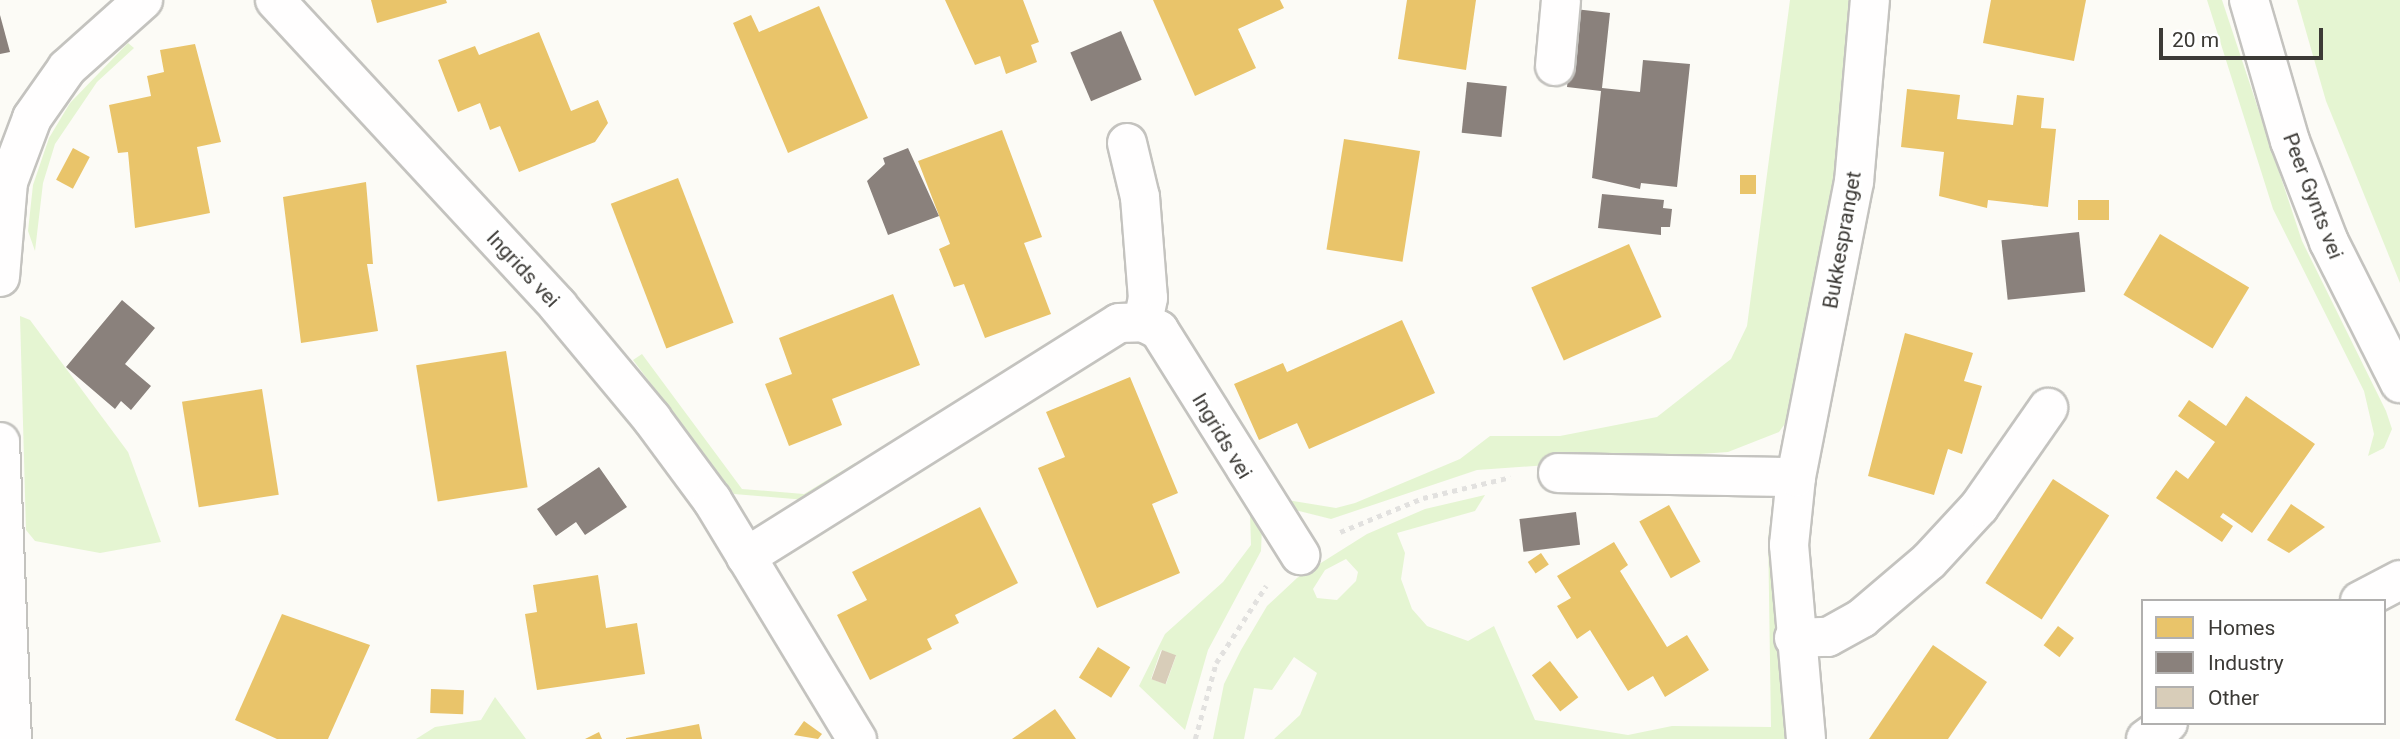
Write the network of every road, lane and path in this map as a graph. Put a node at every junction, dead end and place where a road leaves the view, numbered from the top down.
1 (143, 0) edge
2 (275, 0) edge
3 (1561, 0) edge
4 (1870, 0) edge
5 (2249, 0) edge
6 (1555, 66) dead end
7 (1128, 143) dead end
8 (0, 277) edge
9 (1143, 321) junction
10 (2400, 383) edge
11 (2048, 408) dead end
12 (0, 442) edge
13 (1559, 472) joint
14 (1796, 477) junction
15 (1300, 555) junction
16 (746, 557) junction
17 (2400, 580) edge
18 (2364, 599) edge
19 (1794, 638) junction
20 (2165, 725) edge
21 (12, 739) edge
22 (857, 739) edge
23 (1195, 739) edge
24 (1807, 739) edge
25 (2146, 739) edge

1 - 8 street
2 - 16 street, Ingrids vei
3 - 6 street
4 - 14 street, Bukkespranget
5 - 10 street, Peer Gynts vei
7 - 9 street
9 - 15 street, Ingrids vei
9 - 16 street
11 - 19 street
12 - 21 street
13 - 14 street
13 - 15 path
14 - 19 street, Bukkespranget
15 - 23 path
16 - 22 street, Ingrids vei
17 - 18 street
19 - 24 street, Bukkespranget
20 - 25 street

